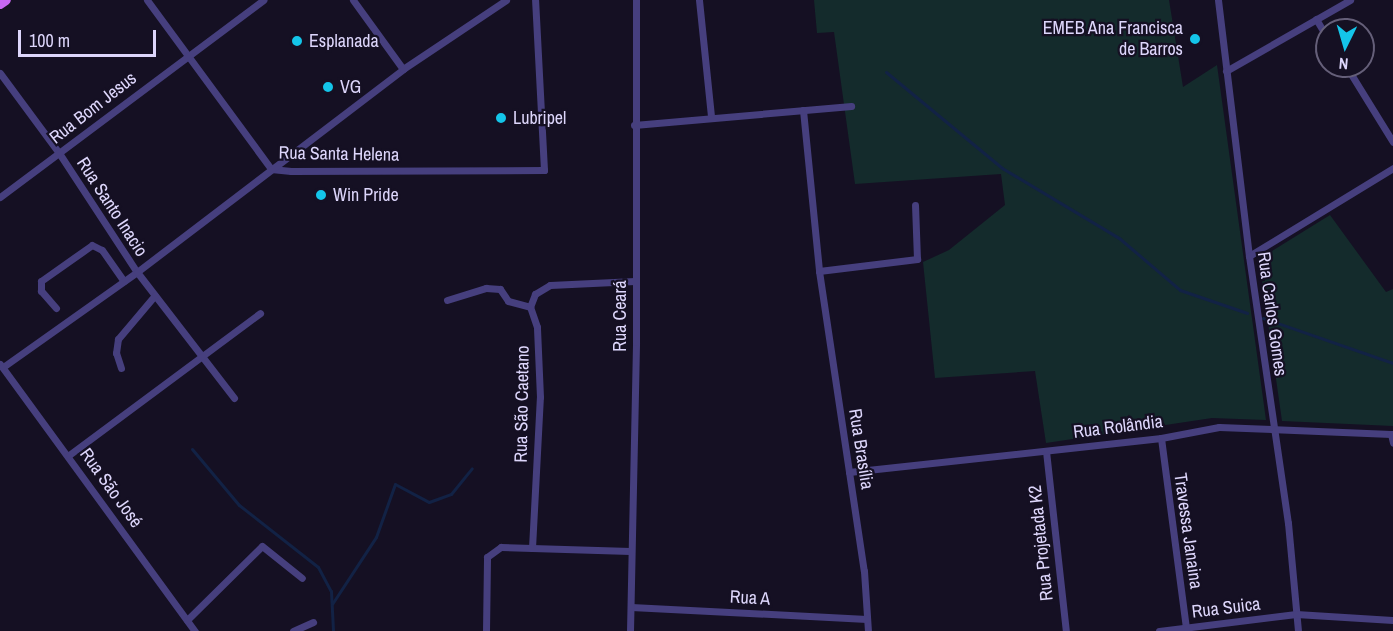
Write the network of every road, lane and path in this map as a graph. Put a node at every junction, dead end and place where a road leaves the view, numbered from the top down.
1 (6, 0) edge
2 (147, 0) edge
3 (263, 0) edge
4 (353, 0) edge
5 (506, 0) edge
6 (535, 0) edge
7 (636, 0) edge
8 (699, 0) edge
9 (1218, 0) edge
10 (1350, 0) edge
11 (0, 4) edge
12 (1318, 18) edge
13 (1315, 20) edge
14 (187, 54) junction
15 (403, 69) junction
16 (1226, 71) junction
17 (0, 73) edge
18 (1354, 78) edge
19 (850, 106) dead end
20 (803, 110) junction
21 (711, 117) junction
22 (1393, 124) edge
23 (634, 125) junction
24 (1386, 129) junction
25 (1393, 142) edge
26 (59, 153) junction
27 (1393, 168) edge
28 (270, 169) junction
29 (0, 198) edge
30 (915, 205) dead end
31 (1249, 256) junction
32 (137, 272) junction
33 (819, 272) junction
34 (124, 281) junction
35 (635, 281) junction
36 (155, 295) junction
37 (447, 300) dead end
38 (530, 307) junction
39 (56, 308) dead end
40 (260, 313) dead end
41 (201, 357) junction
42 (1, 366) edge
43 (121, 368) dead end
44 (234, 398) dead end
45 (1274, 428) junction
46 (1392, 434) edge
47 (1161, 438) junction
48 (1393, 442) edge
49 (1046, 451) junction
50 (69, 454) junction
51 (849, 472) junction
52 (532, 548) junction
53 (630, 550) junction
54 (302, 578) dead end
55 (631, 607) junction
56 (1296, 614) junction
57 (867, 619) junction
58 (187, 620) junction
59 (1393, 620) edge
60 (313, 622) dead end
61 (1186, 628) junction
62 (195, 631) edge
63 (293, 631) edge
64 (486, 631) edge
65 (630, 631) edge
66 (868, 631) edge
67 (1066, 631) edge
68 (1160, 631) edge
69 (1299, 631) edge

1 - 11 main road
2 - 14 street, Rua Santa Helena
3 - 14 street, Rua Bom Jesus
4 - 15 street
5 - 15 street
6 - 28 street, Rua Santa Helena
7 - 23 street, Rua Ceará
8 - 21 street
9 - 16 street, Rua Carlos Gomes
10 - 12 street
13 - 16 street
14 - 26 street, Rua Bom Jesus
14 - 28 street, Rua Santa Helena
15 - 28 street
16 - 31 street, Rua Carlos Gomes
17 - 26 street, Rua Santo Inacio
18 - 24 street
19 - 20 street
20 - 21 street
20 - 33 street, Rua Brasília
21 - 23 street
22 - 24 street
23 - 35 street, Rua Ceará
24 - 25 street
26 - 29 street, Rua Bom Jesus
26 - 32 street, Rua Santo Inacio
27 - 31 street
28 - 32 street
30 - 33 street
31 - 45 street, Rua Carlos Gomes
32 - 34 street
32 - 36 street, Rua Santo Inacio
33 - 51 street, Rua Brasília
34 - 39 street
34 - 42 street
35 - 38 street
35 - 53 street, Rua Ceará
36 - 41 street, Rua Santo Inacio
36 - 43 street
37 - 38 street
38 - 52 street, Rua São Caetano
40 - 41 street
41 - 44 street, Rua Santo Inacio
41 - 50 street
42 - 50 street, Rua São José
45 - 46 street, Rua Rolândia
45 - 47 street, Rua Rolândia
45 - 56 street, Rua Carlos Gomes
46 - 48 street
47 - 49 street, Rua Rolândia
47 - 61 street, Travessa Janaina
49 - 51 street, Rua Rolândia
49 - 67 street, Rua Projetada K2
50 - 58 street, Rua São José
51 - 57 street, Rua Brasília
52 - 53 street
52 - 64 street
53 - 55 street, Rua Ceará
54 - 58 street
55 - 57 street, Rua A
55 - 65 street, Rua Ceará
56 - 59 street, Rua Suica
56 - 61 street, Rua Suica
56 - 69 street, Rua Carlos Gomes
57 - 66 street, Rua Brasília
58 - 62 street, Rua São José
60 - 63 street
61 - 68 street, Rua Suica

